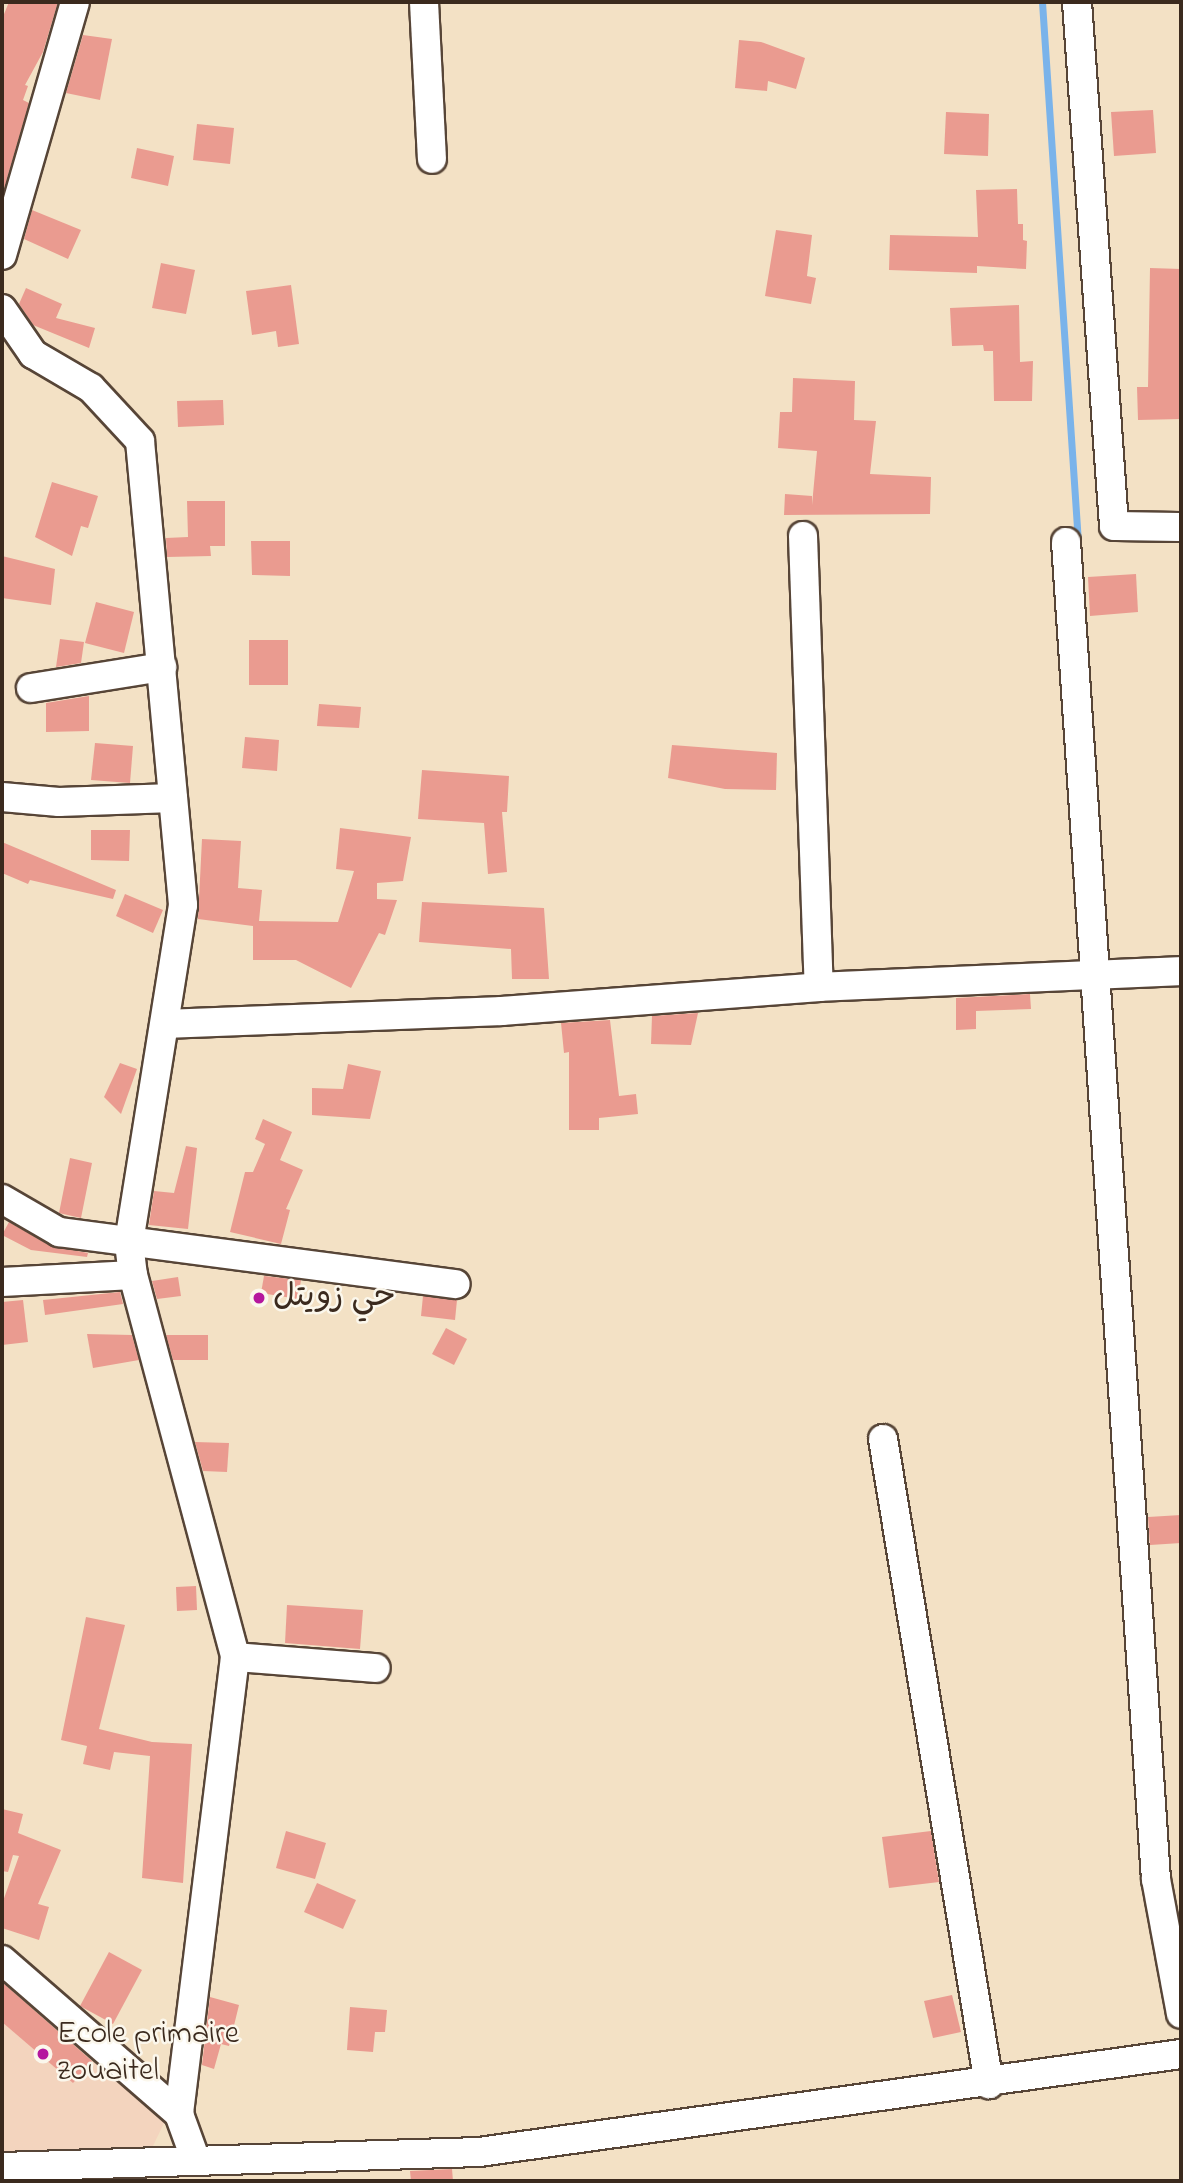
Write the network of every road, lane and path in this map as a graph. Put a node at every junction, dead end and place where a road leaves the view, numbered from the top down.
1 (75, 2) edge
2 (424, 2) edge
3 (1077, 2) edge
4 (432, 159) dead end
5 (2, 256) edge
6 (2, 309) edge
7 (1181, 527) edge
8 (803, 536) dead end
9 (1066, 542) dead end
10 (162, 667) junction
11 (31, 688) dead end
12 (2, 797) edge
13 (173, 798) junction
14 (1181, 971) edge
15 (1092, 973) junction
16 (819, 988) junction
17 (165, 1024) junction
18 (2, 1199) edge
19 (130, 1243) junction
20 (133, 1275) junction
21 (2, 1282) edge
22 (456, 1284) dead end
23 (883, 1439) dead end
24 (235, 1657) junction
25 (376, 1668) dead end
26 (2, 1960) edge
27 (1181, 2014) edge
28 (1181, 2054) edge
29 (989, 2084) junction
30 (179, 2114) junction
31 (195, 2158) junction
32 (2, 2167) edge
33 (358, 2170) edge

1 - 5 street
2 - 4 street
3 - 7 street
6 - 10 street
8 - 16 street
9 - 15 street
10 - 11 street
10 - 13 street
12 - 13 street
13 - 17 street
14 - 15 street
15 - 16 street
15 - 27 street
16 - 17 street
17 - 19 street
18 - 19 street
19 - 20 street
19 - 22 street
20 - 21 street
20 - 24 street
23 - 29 street
24 - 25 street
24 - 30 street
26 - 30 street
28 - 29 street
29 - 33 street
30 - 31 street
31 - 32 street
31 - 33 street

